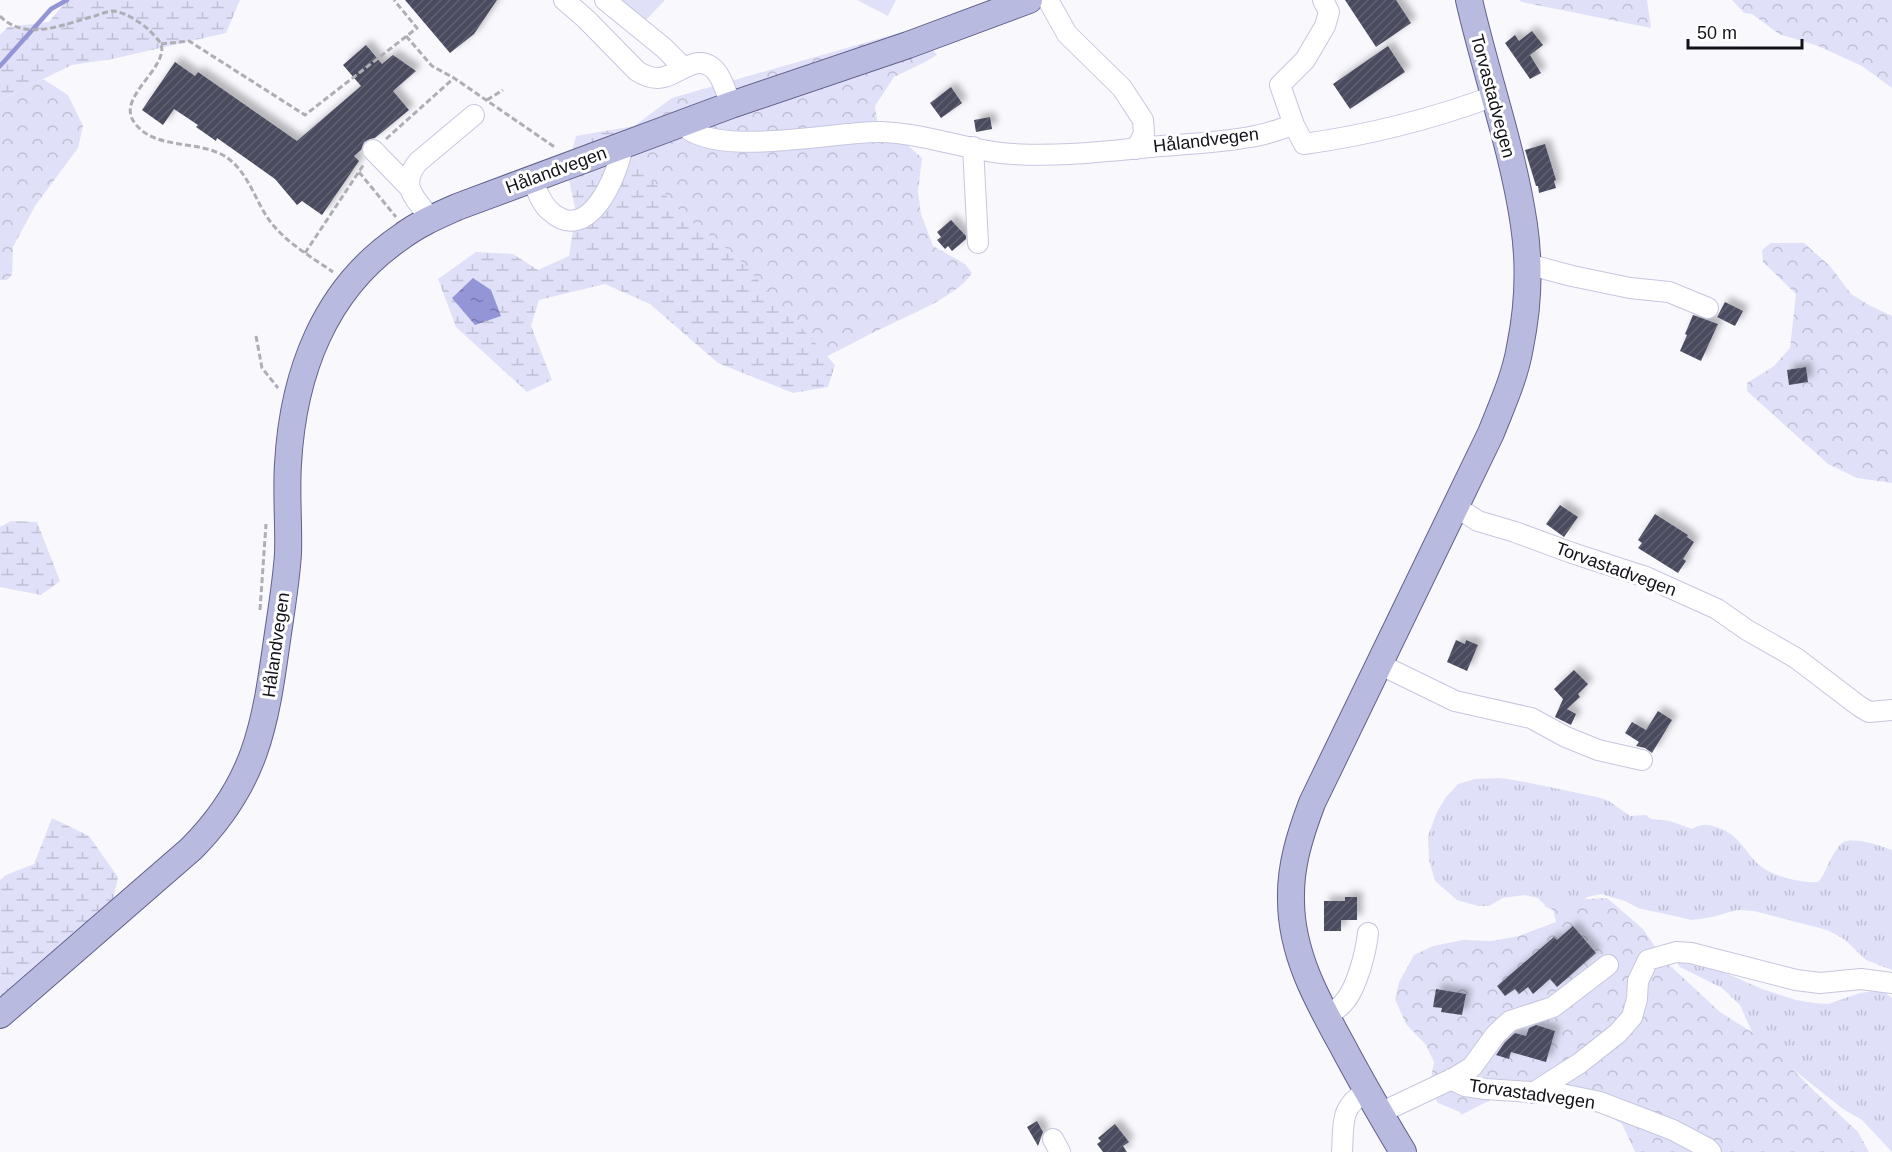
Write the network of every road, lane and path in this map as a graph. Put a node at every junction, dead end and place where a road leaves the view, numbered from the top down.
1 (394, 0) edge
2 (564, 0) edge
3 (605, 0) edge
4 (1029, 0) edge
5 (1048, 0) edge
6 (1469, 0) edge
7 (1326, 6) edge
8 (0, 16) edge
9 (406, 36) junction
10 (161, 44) junction
11 (682, 67) junction
12 (454, 78) junction
13 (502, 90) dead end
14 (1494, 96) junction
15 (731, 105) junction
16 (481, 108) junction
17 (681, 123) junction
18 (1294, 125) junction
19 (623, 145) junction
20 (974, 147) junction
21 (1136, 149) junction
22 (373, 150) junction
23 (552, 154) dead end
24 (359, 172) junction
25 (532, 179) junction
26 (409, 187) junction
27 (427, 213) junction
28 (978, 243) dead end
29 (305, 253) junction
30 (1527, 264) junction
31 (338, 275) dead end
32 (1708, 308) dead end
33 (256, 336) dead end
34 (280, 387) dead end
35 (1456, 507) junction
36 (267, 523) dead end
37 (259, 617) dead end
38 (1379, 664) junction
39 (1892, 710) edge
40 (1642, 760) dead end
41 (1368, 933) dead end
42 (1608, 965) dead end
43 (1892, 982) edge
44 (0, 1015) edge
45 (1326, 1016) junction
46 (1451, 1079) junction
47 (1533, 1093) junction
48 (1374, 1102) junction
49 (1342, 1152) edge
50 (1403, 1152) edge
51 (1711, 1152) edge

1 - 9 path
2 - 11 street
3 - 11 street
4 - 15 main road, Hålandvegen
5 - 21 street
6 - 14 main road, Torvastadvegen
7 - 18 street
8 - 10 path
9 - 10 path
9 - 12 path
10 - 29 path
11 - 15 street
12 - 16 path
12 - 22 path
13 - 16 path
14 - 18 street
14 - 30 main road, Torvastadvegen
15 - 17 main road, Hålandvegen
16 - 23 path
16 - 26 street
17 - 19 main road, Hålandvegen
17 - 20 street, Hålandvegen
18 - 21 street, Hålandvegen
19 - 25 main road, Hålandvegen
19 - 25 street
20 - 21 street, Hålandvegen
20 - 28 street
22 - 24 path
22 - 26 street
24 - 27 path
24 - 29 path
25 - 27 main road, Hålandvegen
26 - 27 street
27 - 44 main road, Hålandvegen
29 - 31 path
30 - 32 street
30 - 35 main road, Torvastadvegen
33 - 34 path
35 - 38 main road, Torvastadvegen
35 - 39 street, Torvastadvegen
36 - 37 path
38 - 40 street
38 - 45 main road, Torvastadvegen
41 - 45 street
42 - 46 street, Torvastadvegen
43 - 47 street
45 - 48 main road, Torvastadvegen
46 - 47 street, Torvastadvegen
46 - 48 street, Torvastadvegen
47 - 51 street, Torvastadvegen
48 - 49 street, Torvastadvegen
48 - 50 main road, Torvastadvegen

